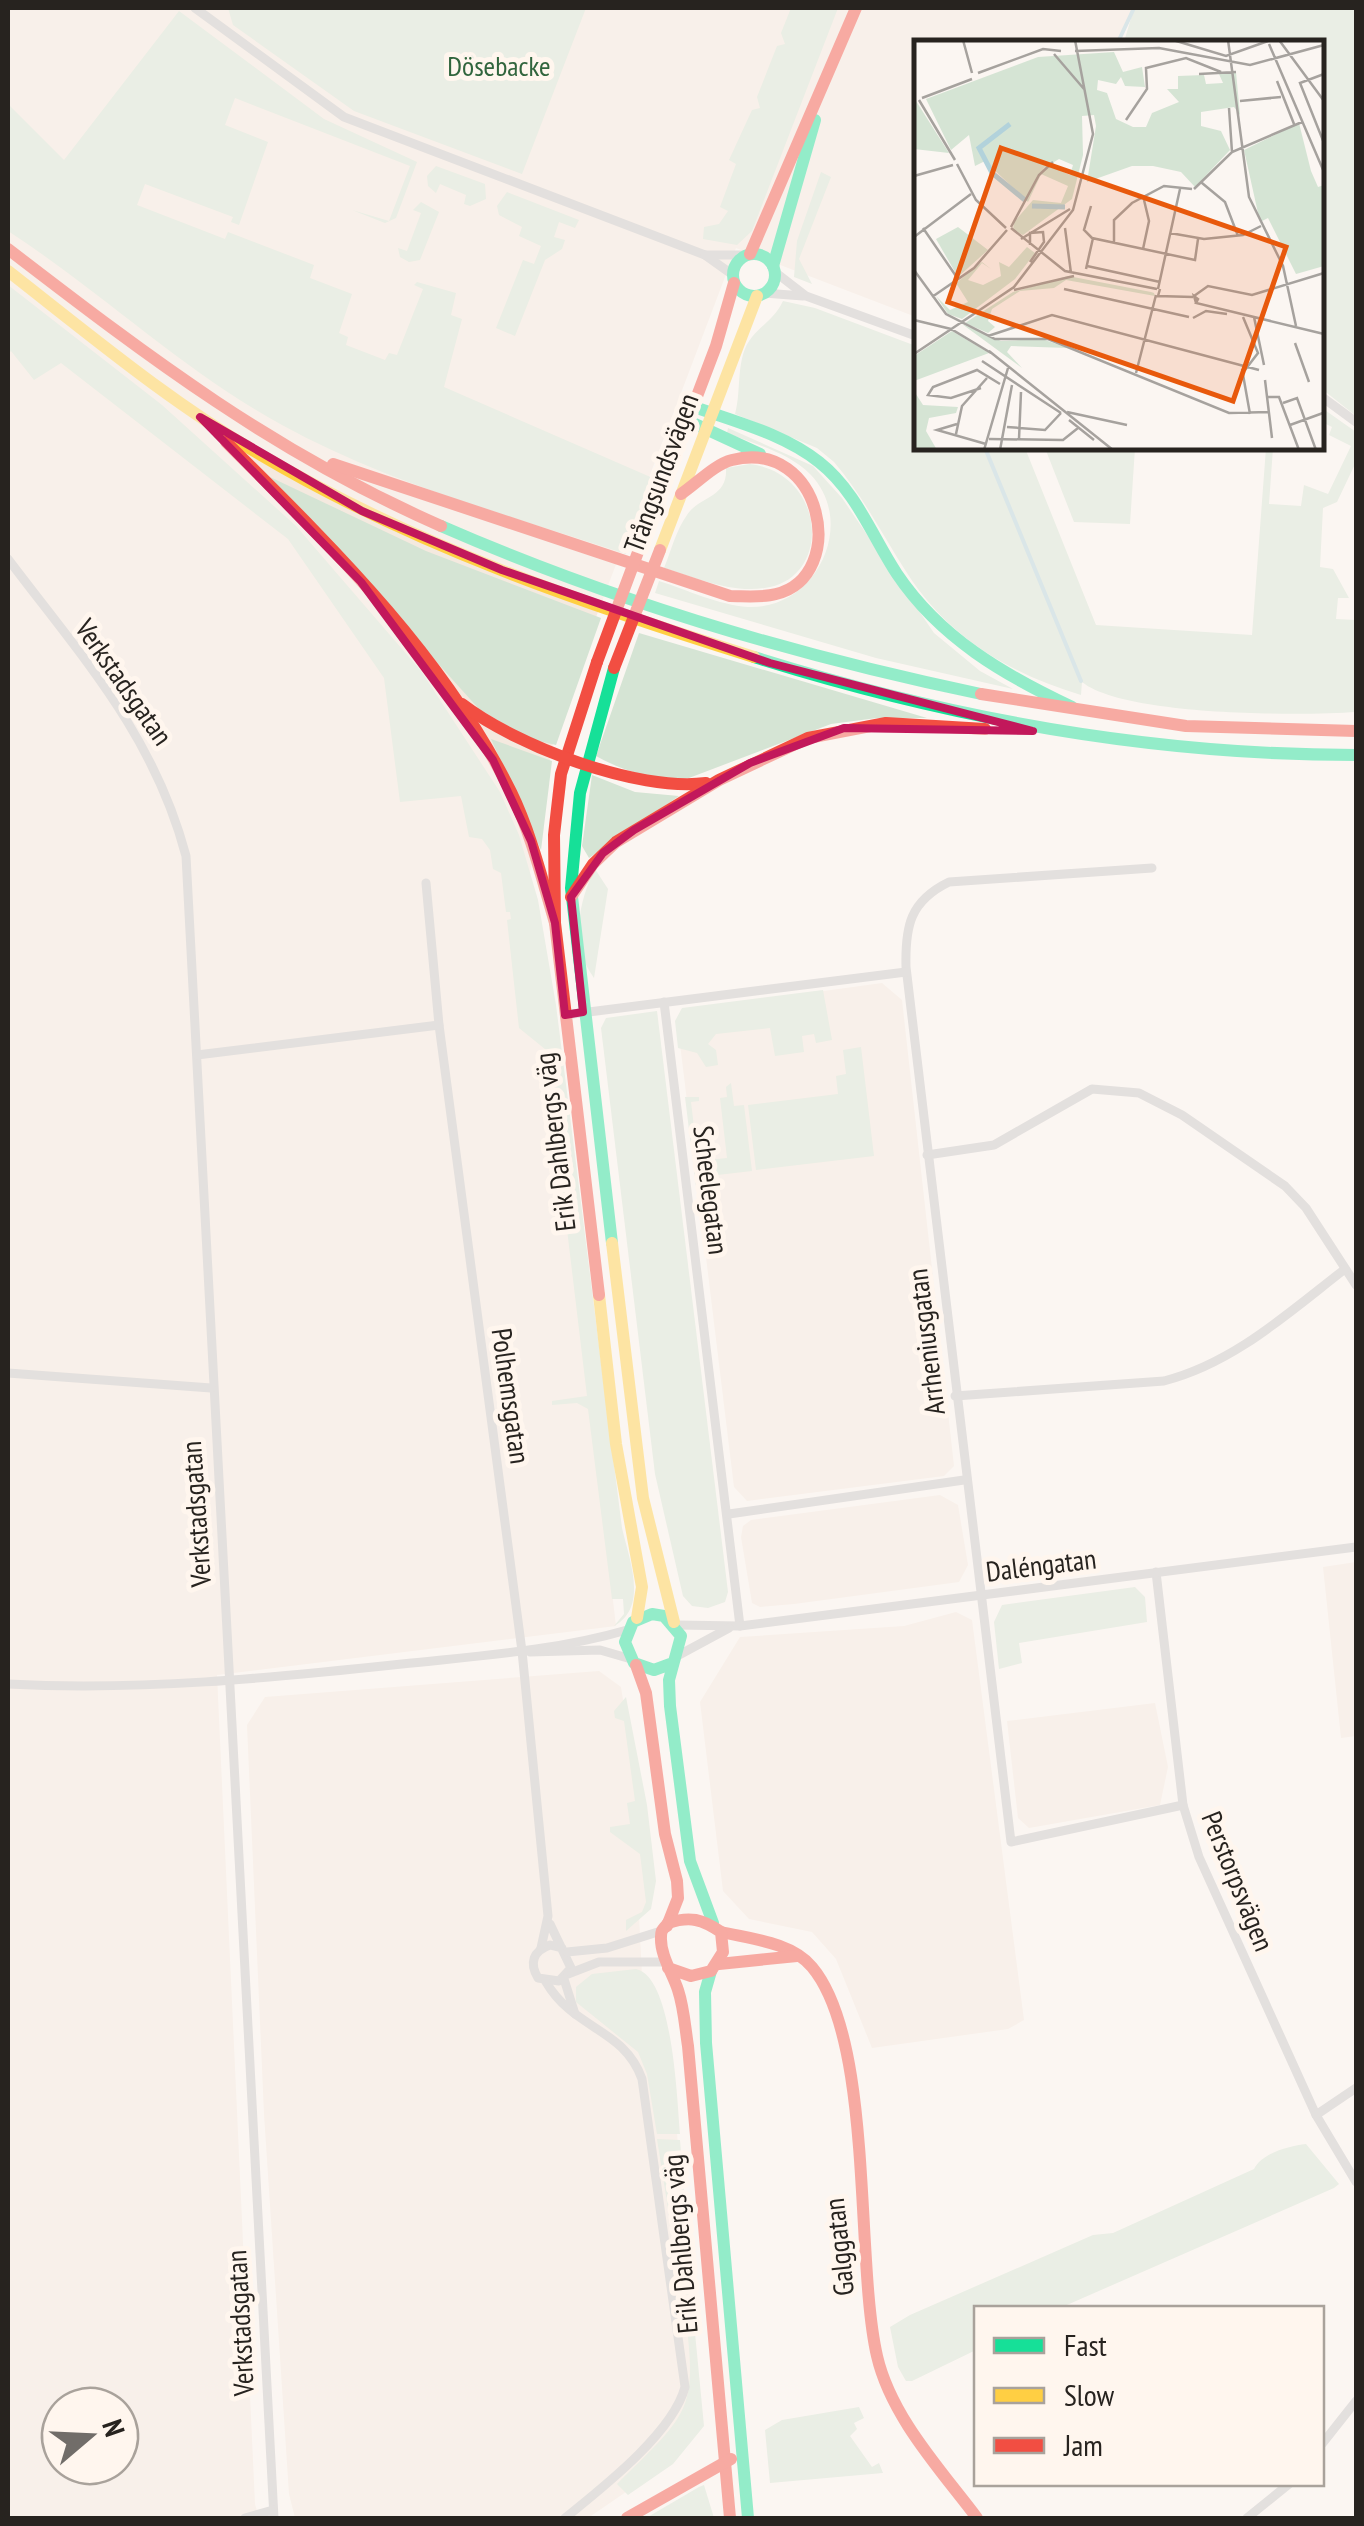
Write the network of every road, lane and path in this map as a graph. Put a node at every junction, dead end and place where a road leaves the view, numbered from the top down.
1 (195, 8) edge
2 (856, 8) edge
3 (211, 12) edge
4 (827, 79) junction
5 (8, 249) edge
6 (705, 255) junction
7 (748, 255) junction
8 (774, 269) junction
9 (8, 272) edge
10 (734, 279) junction
11 (761, 294) junction
12 (806, 296) junction
13 (914, 335) edge
14 (716, 346) junction
15 (1324, 398) edge
16 (705, 411) junction
17 (200, 417) junction
18 (1356, 422) edge
19 (699, 426) junction
20 (266, 437) junction
21 (760, 454) junction
22 (681, 494) junction
23 (653, 513) junction
24 (8, 559) edge
25 (597, 662) joint
26 (614, 668) joint
27 (450, 694) junction
28 (1095, 718) junction
29 (1032, 731) junction
30 (1356, 732) edge
31 (1356, 754) edge
32 (566, 755) junction
33 (583, 760) junction
34 (719, 780) junction
35 (1152, 868) dead end
36 (426, 883) dead end
37 (571, 897) junction
38 (555, 923) junction
39 (906, 972) junction
40 (664, 1002) junction
41 (583, 1012) junction
42 (565, 1014) junction
43 (439, 1025) junction
44 (198, 1056) junction
45 (927, 1155) junction
46 (1345, 1270) junction
47 (1356, 1285) edge
48 (8, 1373) edge
49 (211, 1388) junction
50 (956, 1396) junction
51 (964, 1480) junction
52 (730, 1514) junction
53 (1356, 1547) edge
54 (1156, 1572) junction
55 (978, 1596) junction
56 (637, 1618) junction
57 (676, 1624) junction
58 (736, 1626) junction
59 (628, 1630) junction
60 (522, 1651) junction
61 (676, 1659) junction
62 (633, 1661) junction
63 (229, 1682) junction
64 (8, 1684) edge
65 (1183, 1805) junction
66 (548, 1916) junction
67 (665, 1928) junction
68 (717, 1928) junction
69 (542, 1948) junction
70 (564, 1950) junction
71 (796, 1956) junction
72 (665, 1965) junction
73 (715, 1968) junction
74 (566, 1976) junction
75 (546, 1982) junction
76 (577, 2016) junction
77 (1356, 2088) edge
78 (1316, 2115) junction
79 (1356, 2182) edge
80 (1356, 2401) edge
81 (1324, 2441) edge
82 (742, 2456) junction
83 (725, 2460) junction
84 (1287, 2486) edge
85 (274, 2514) edge
86 (245, 2518) edge
87 (565, 2518) edge
88 (627, 2518) edge
89 (730, 2518) edge
90 (748, 2518) edge
91 (976, 2518) edge
92 (1247, 2518) edge

1 - 3 street
2 - 4 main road
3 - 6 street
4 - 7 main road
4 - 8 main road
5 - 20 main road
6 - 7 street
6 - 10 street
7 - 8 main road
7 - 10 main road
8 - 11 main road
8 - 12 street
9 - 17 main road
10 - 11 main road
10 - 14 main road, Trångsundsvägen
11 - 12 street
11 - 16 main road, Trångsundsvägen
12 - 13 street
14 - 16 main road, Trångsundsvägen
14 - 23 main road, Trångsundsvägen
15 - 18 street
16 - 19 main road, Trångsundsvägen
16 - 28 main road
17 - 27 main road
17 - 29 main road
19 - 21 main road
19 - 22 main road, Trångsundsvägen
19 - 23 main road, Trångsundsvägen
20 - 21 main road
20 - 28 main road
21 - 22 main road
22 - 26 main road, Trångsundsvägen, bridge
23 - 25 main road, Trångsundsvägen, bridge
24 - 44 street, Verkstadsgatan
25 - 32 main road, Erik Dahlbergs väg
26 - 33 main road, Erik Dahlbergs väg
27 - 32 main road
27 - 38 main road
28 - 30 main road
29 - 31 main road
29 - 34 main road
32 - 33 main road
32 - 38 main road, Erik Dahlbergs väg
33 - 34 main road
33 - 37 main road, Erik Dahlbergs väg
34 - 37 main road
35 - 39 street, Arrheniusgatan
36 - 43 street, Polhemsgatan
37 - 41 main road, Erik Dahlbergs väg
38 - 42 main road, Erik Dahlbergs väg
39 - 40 street
39 - 45 street, Arrheniusgatan
40 - 41 street
40 - 52 street, Scheelegatan
41 - 42 street
41 - 57 main road, Erik Dahlbergs väg
42 - 56 main road, Erik Dahlbergs väg
43 - 44 street
43 - 60 street, Polhemsgatan
44 - 49 street, Verkstadsgatan
45 - 46 street
45 - 50 street, Arrheniusgatan
46 - 47 street
46 - 50 street
48 - 49 street
49 - 63 street, Verkstadsgatan
50 - 51 street, Arrheniusgatan
51 - 52 street
51 - 55 street, Arrheniusgatan
52 - 58 street, Scheelegatan
53 - 54 street, Daléngatan
54 - 55 street, Daléngatan
54 - 65 street, Perstorpsvägen
55 - 58 street, Daléngatan
55 - 65 street, Arrheniusgatan
56 - 57 main road
56 - 59 main road
57 - 58 street, Daléngatan
57 - 61 main road, Erik Dahlbergs väg
58 - 61 street, Daléngatan
59 - 60 street
59 - 62 main road, Erik Dahlbergs väg
60 - 62 street
60 - 63 street
60 - 66 street, Polhemsgatan
61 - 62 main road
61 - 68 main road, Erik Dahlbergs väg
62 - 67 main road, Erik Dahlbergs väg
63 - 64 street
63 - 85 street, Verkstadsgatan
65 - 78 street, Perstorpsvägen
66 - 69 street, Polhemsgatan
66 - 70 street, Polhemsgatan
67 - 68 main road
67 - 70 street
67 - 72 main road, Erik Dahlbergs väg
68 - 71 main road
68 - 73 main road, Erik Dahlbergs väg
69 - 70 street
69 - 75 street
70 - 74 street
71 - 73 main road
71 - 91 main road, Galggatan
72 - 73 main road
72 - 74 street
72 - 83 main road, Erik Dahlbergs väg
73 - 82 main road, Erik Dahlbergs väg
74 - 75 street
74 - 76 street
75 - 76 street
76 - 87 street
77 - 78 street
78 - 79 street, Perstorpsvägen
80 - 81 street
82 - 83 main road
82 - 90 main road, Erik Dahlbergs väg
83 - 88 main road
83 - 89 main road, Erik Dahlbergs väg
84 - 92 street
85 - 86 street

